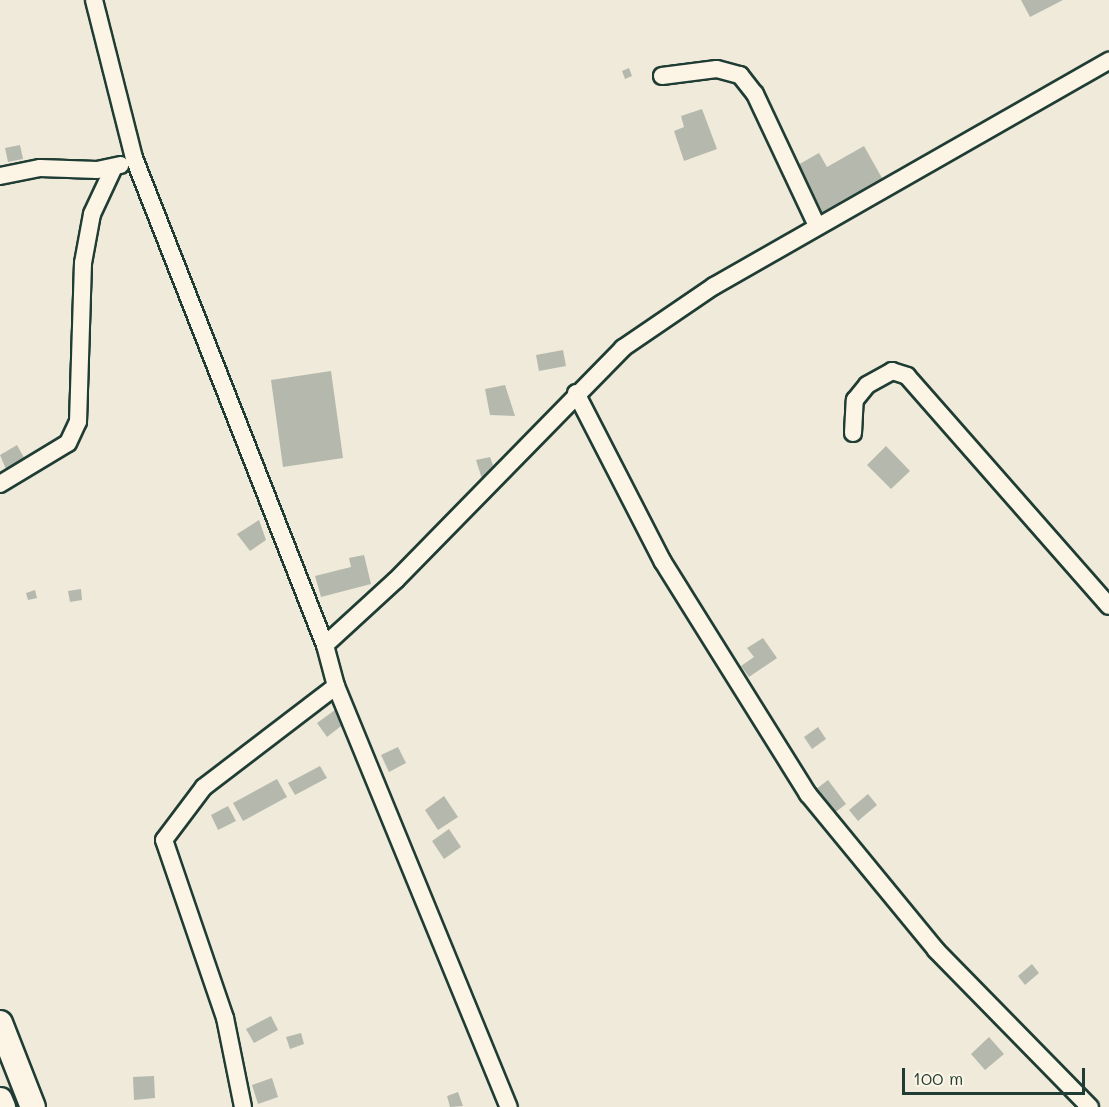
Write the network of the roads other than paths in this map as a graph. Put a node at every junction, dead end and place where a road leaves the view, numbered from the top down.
1 (94, 0) edge
2 (1109, 61) edge
3 (662, 76) dead end
4 (134, 158) junction
5 (114, 167) junction
6 (0, 176) edge
7 (817, 226) junction
8 (576, 393) junction
9 (854, 433) dead end
10 (0, 484) edge
11 (1109, 606) edge
12 (325, 645) junction
13 (336, 686) junction
14 (0, 1023) edge
15 (0, 1100) edge
16 (3, 1107) edge
17 (33, 1107) edge
18 (243, 1107) edge
19 (510, 1107) edge
20 (1090, 1107) edge

1 - 4 street
2 - 7 street
3 - 7 street
4 - 5 street
4 - 12 street
5 - 6 street
5 - 10 street
7 - 8 street
8 - 12 street
8 - 20 street
9 - 11 street
12 - 13 street
13 - 18 street
13 - 19 street
14 - 17 highway
15 - 16 highway

